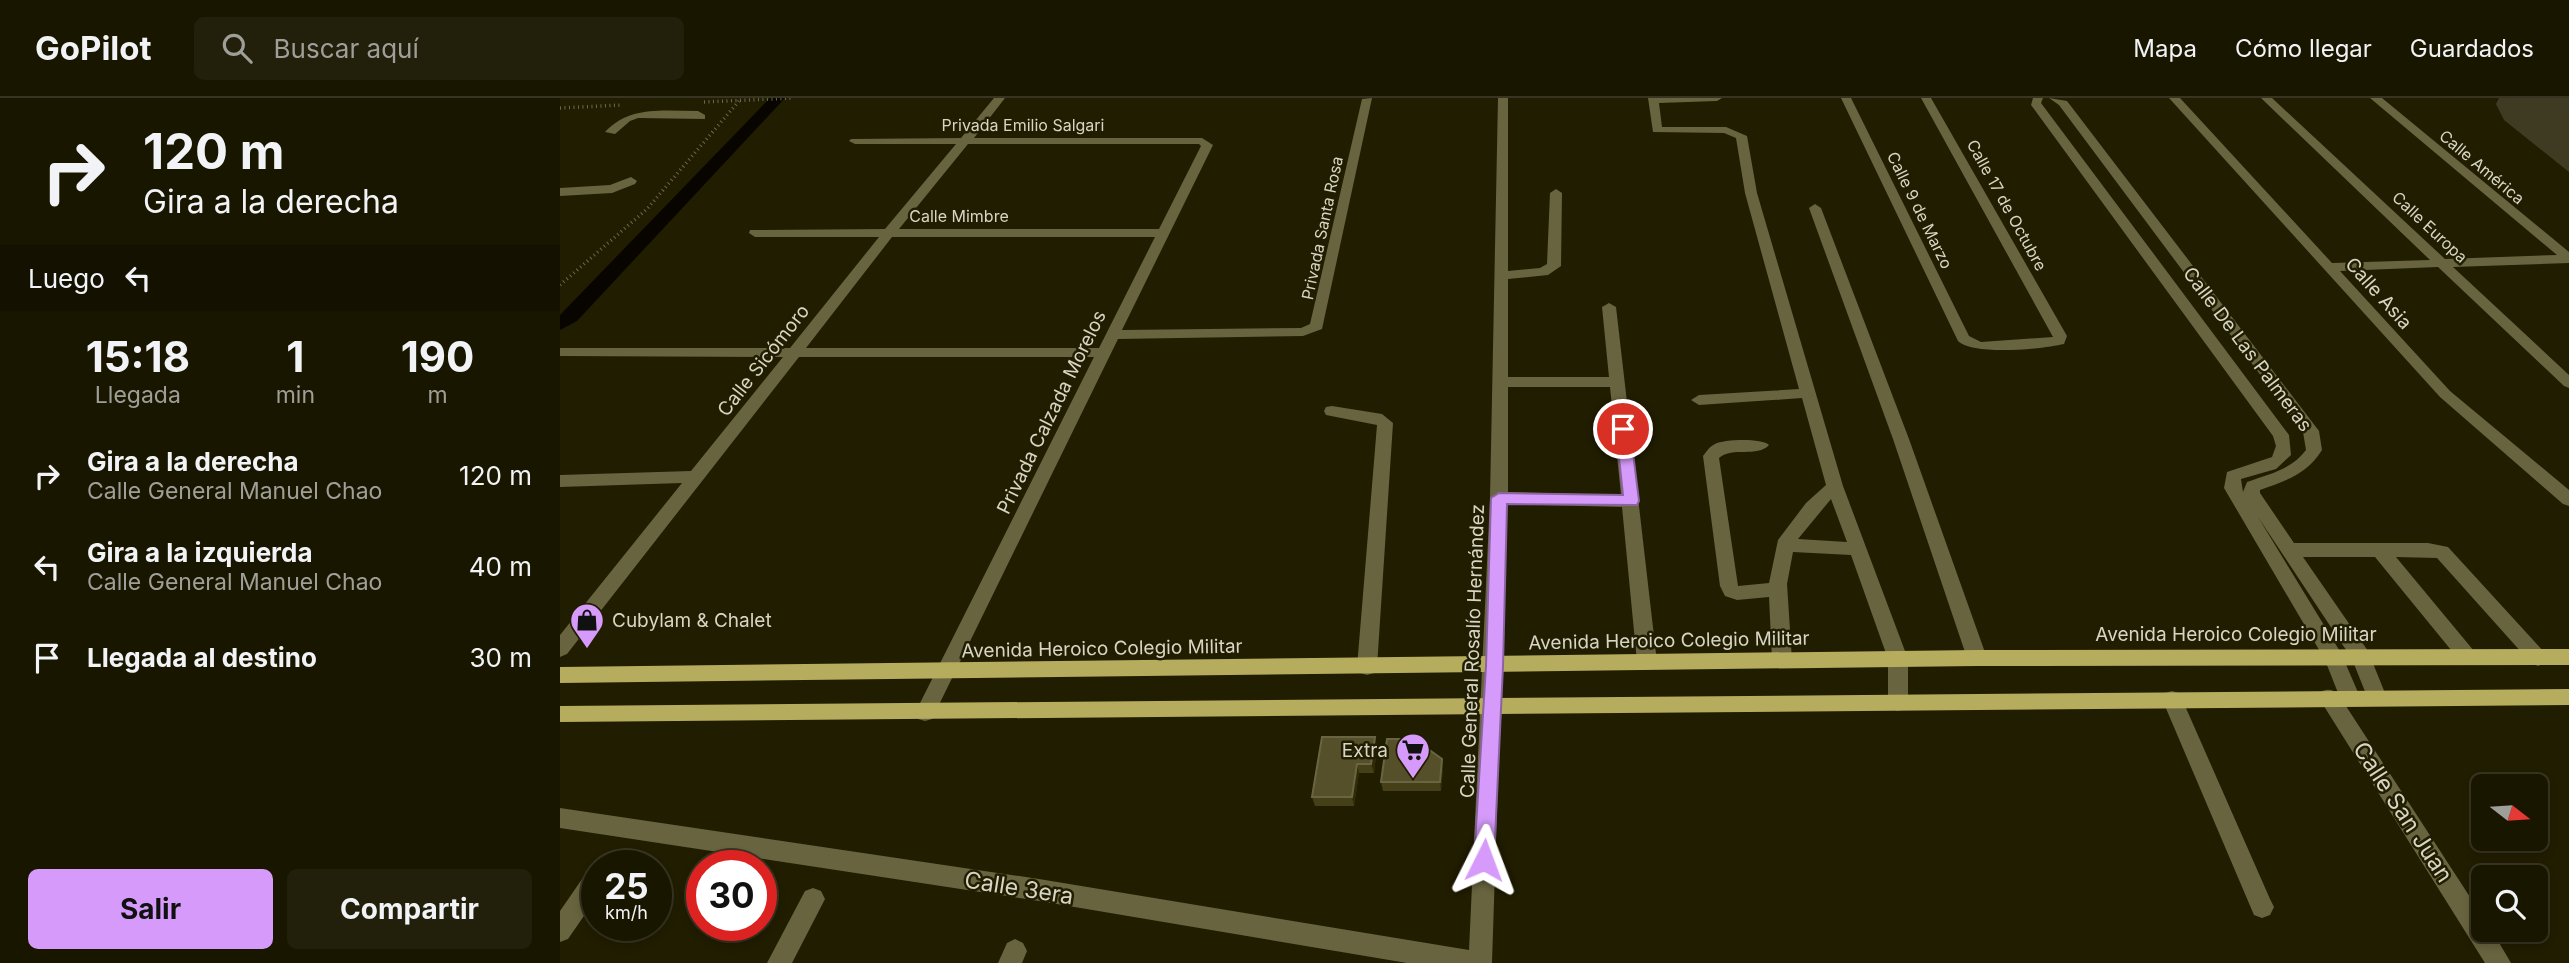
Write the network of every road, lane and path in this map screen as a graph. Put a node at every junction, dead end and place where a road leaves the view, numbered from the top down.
1 (1000, 98) edge
2 (1503, 98) edge
3 (1717, 98) edge
4 (1846, 98) edge
5 (1926, 98) edge
6 (2038, 98) edge
7 (2054, 98) edge
8 (2174, 98) edge
9 (2266, 98) edge
10 (2375, 98) edge
11 (1367, 99) edge
12 (1653, 99) edge
13 (739, 101) dead end
14 (701, 117) dead end
15 (611, 132) dead end
16 (855, 141) dead end
17 (962, 141) junction
18 (1192, 141) joint
19 (631, 181) dead end
20 (560, 192) edge
21 (1556, 193) dead end
22 (1815, 208) dead end
23 (2158, 229) junction
24 (2132, 230) junction
25 (755, 233) dead end
26 (1163, 233) junction
27 (888, 234) junction
28 (2569, 259) edge
29 (2442, 263) junction
30 (2329, 267) junction
31 (1502, 276) junction
32 (560, 285) edge
33 (1609, 307) dead end
34 (2057, 330) joint
35 (1113, 335) junction
36 (795, 351) junction
37 (560, 352) edge
38 (1103, 353) junction
39 (1501, 382) junction
40 (1618, 382) junction
41 (2569, 383) edge
42 (1810, 393) junction
43 (1699, 400) dead end
44 (1332, 411) dead end
45 (1761, 445) dead end
46 (2285, 453) junction
47 (2309, 458) junction
48 (696, 477) junction
49 (560, 481) edge
50 (1835, 486) junction
51 (1499, 498) junction
52 (2569, 500) edge
53 (1631, 501) junction
54 (1784, 545) junction
55 (1858, 549) junction
56 (2288, 550) junction
57 (2380, 550) junction
58 (1777, 589) junction
59 (578, 628) junction
60 (560, 637) edge
61 (560, 649) edge
62 (2361, 656) junction
63 (2466, 656) junction
64 (2569, 657) edge
65 (1977, 658) junction
66 (2334, 658) junction
67 (2538, 658) junction
68 (1898, 659) junction
69 (1782, 660) junction
70 (1647, 662) junction
71 (1494, 666) junction
72 (1367, 667) junction
73 (946, 672) junction
74 (560, 675) edge
75 (2340, 697) junction
76 (2569, 697) edge
77 (2377, 698) junction
78 (2172, 699) junction
79 (1898, 703) junction
80 (1491, 705) junction
81 (925, 713) junction
82 (560, 714) edge
83 (560, 818) edge
84 (813, 899) dead end
85 (581, 901) edge
86 (2262, 907) dead end
87 (560, 932) edge
88 (779, 963) edge
89 (1478, 963) edge
90 (2499, 963) edge

1 - 17 street, Calle Sicómoro
2 - 31 street, Calle General Rosalío Hernández
3 - 12 street
4 - 34 street, Calle 9 de Marzo
5 - 34 street, Calle 17 de Octubre
6 - 24 street, Calle De Las Palmeras
7 - 23 street, Calle De Las Palmeras
8 - 30 street, Calle Asia
9 - 29 street, Calle Europa
10 - 28 street, Calle América
11 - 35 street, Privada Santa Rosa
12 - 42 street
13 - 32 path
14 - 15 street
16 - 17 street, Privada Emilio Salgari
17 - 18 street, Privada Emilio Salgari
17 - 27 street, Calle Sicómoro
18 - 26 street, Privada Calzada Morelos
19 - 20 street
21 - 31 street
22 - 65 street
23 - 24 street
23 - 47 street, Calle De Las Palmeras
24 - 46 street, Calle De Las Palmeras
25 - 27 street, Calle Mimbre
26 - 27 street, Calle Mimbre
26 - 35 street, Privada Calzada Morelos
27 - 36 street, Calle Sicómoro
28 - 29 street
29 - 30 street
29 - 41 street, Calle Europa
30 - 52 street, Calle Asia
31 - 39 street, Calle General Rosalío Hernández
33 - 40 street
35 - 38 street, Privada Calzada Morelos
36 - 37 street
36 - 38 street
36 - 48 street, Calle Sicómoro
38 - 73 street, Privada Calzada Morelos
39 - 40 street
39 - 51 street, Calle General Rosalío Hernández
40 - 53 street
42 - 43 street
42 - 50 street
44 - 72 street
45 - 58 street
46 - 47 street
46 - 66 street, Calle De Las Palmeras
47 - 56 street, Calle De Las Palmeras
48 - 49 street
48 - 59 street, Calle Sicómoro
50 - 54 street
50 - 55 street
51 - 53 street
51 - 71 street, Calle General Rosalío Hernández
53 - 70 street
54 - 55 street
54 - 58 street
55 - 68 street
56 - 57 street
56 - 62 street, Calle De Las Palmeras
57 - 63 street
57 - 67 street
58 - 69 street
59 - 60 street
59 - 61 street, Calle Sicómoro
62 - 63 main road, Avenida Heroico Colegio Militar
62 - 66 main road, Avenida Heroico Colegio Militar
62 - 77 street, Calle De Las Palmeras
63 - 67 main road, Avenida Heroico Colegio Militar
64 - 67 main road, Avenida Heroico Colegio Militar
65 - 66 main road, Avenida Heroico Colegio Militar
65 - 68 main road, Avenida Heroico Colegio Militar
66 - 75 street, Calle De Las Palmeras
68 - 69 main road, Avenida Heroico Colegio Militar
68 - 79 street
69 - 70 main road, Avenida Heroico Colegio Militar
70 - 71 main road, Avenida Heroico Colegio Militar
71 - 72 main road, Avenida Heroico Colegio Militar
71 - 80 street, Calle General Rosalío Hernández
72 - 73 main road, Avenida Heroico Colegio Militar
73 - 74 main road, Avenida Heroico Colegio Militar
73 - 81 street, Privada Calzada Morelos
75 - 77 main road
75 - 78 main road
75 - 90 street, Calle San Juan
76 - 77 main road
78 - 79 main road
78 - 86 street
79 - 80 main road
80 - 81 main road
80 - 89 street, Calle General Rosalío Hernández
81 - 82 main road
83 - 89 street, Calle 3era
84 - 88 street
85 - 87 street

